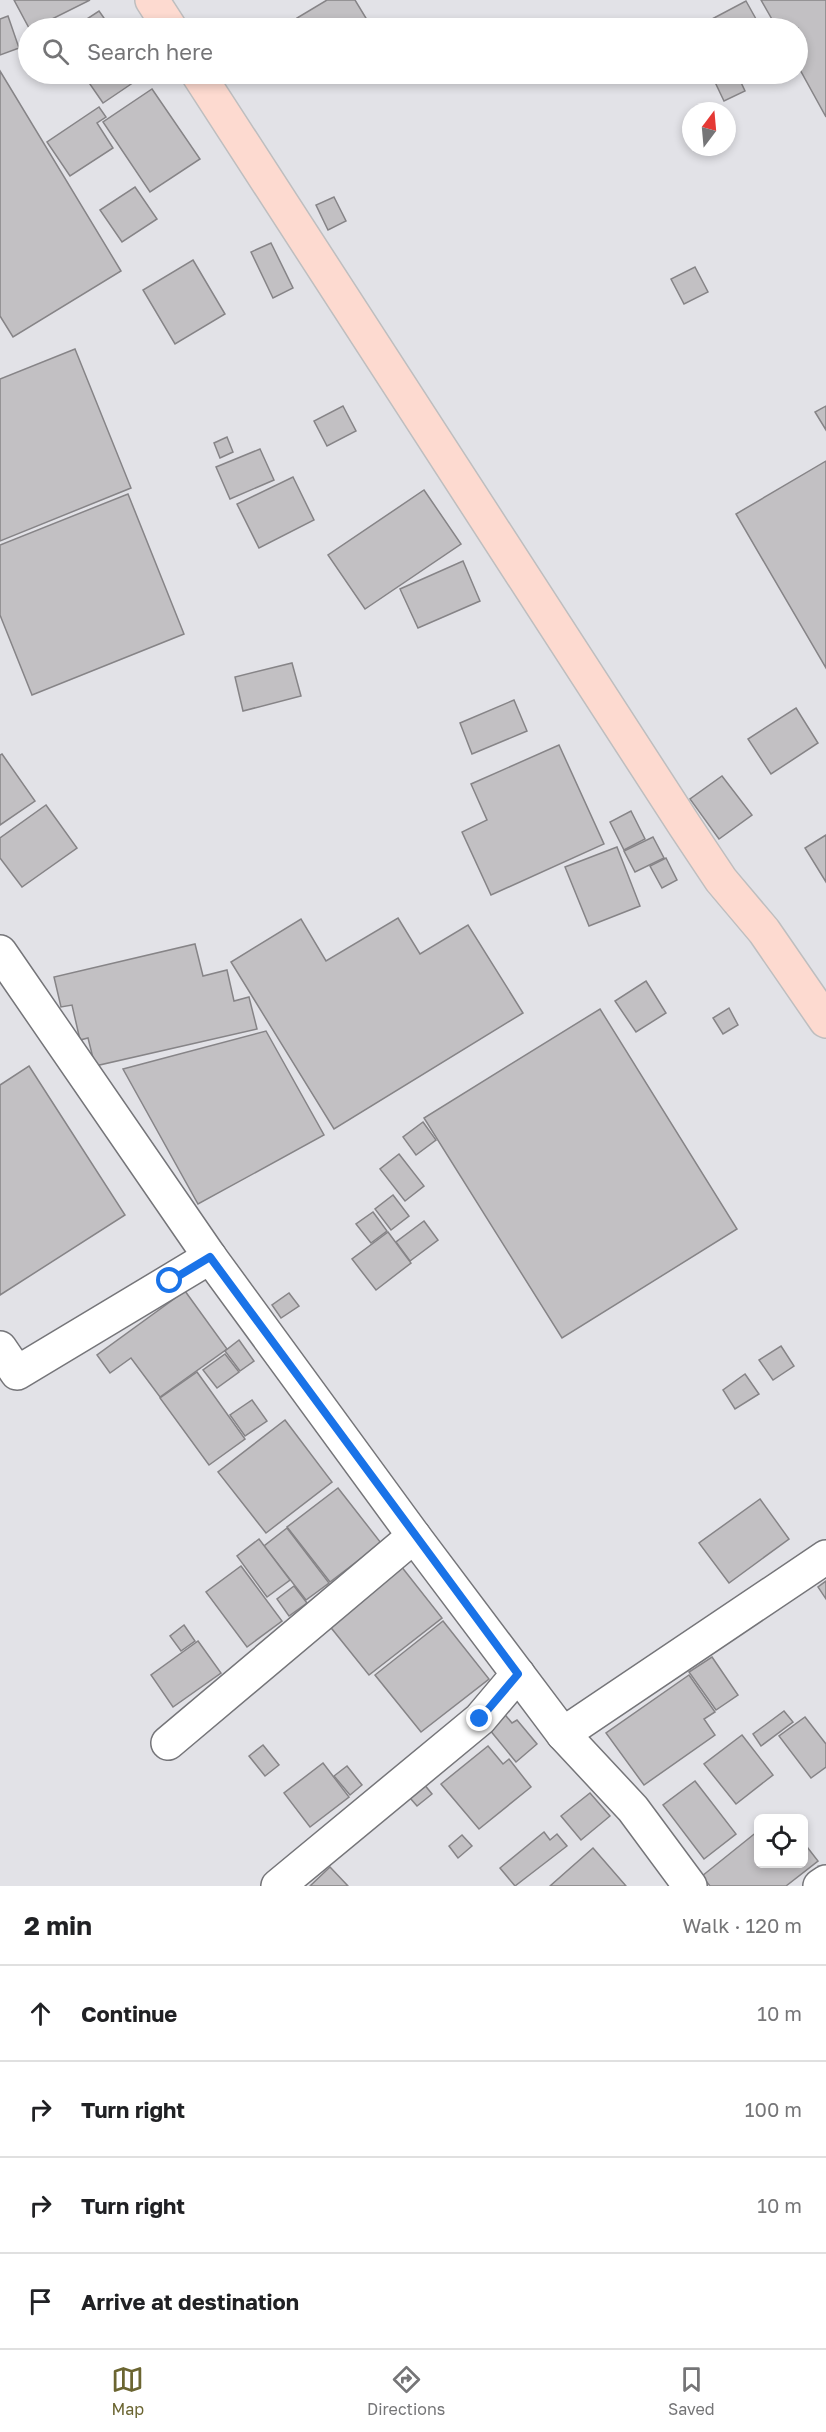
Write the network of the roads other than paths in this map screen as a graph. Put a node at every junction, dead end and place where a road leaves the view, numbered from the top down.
1 (152, 0) edge
2 (164, 18) edge
3 (204, 84) edge
4 (0, 952) edge
5 (826, 1021) edge
6 (210, 1257) junction
7 (0, 1348) edge
8 (414, 1536) junction
9 (826, 1557) edge
10 (518, 1674) junction
11 (564, 1734) junction
12 (168, 1743) dead end
13 (826, 1882) edge
14 (278, 1886) edge
15 (690, 1886) edge
16 (820, 1886) edge

1 - 2 main road
3 - 5 main road
4 - 6 street
6 - 7 street
6 - 8 street
8 - 10 street
8 - 12 street
9 - 11 street
10 - 11 street
10 - 14 street
11 - 15 street
13 - 16 street

